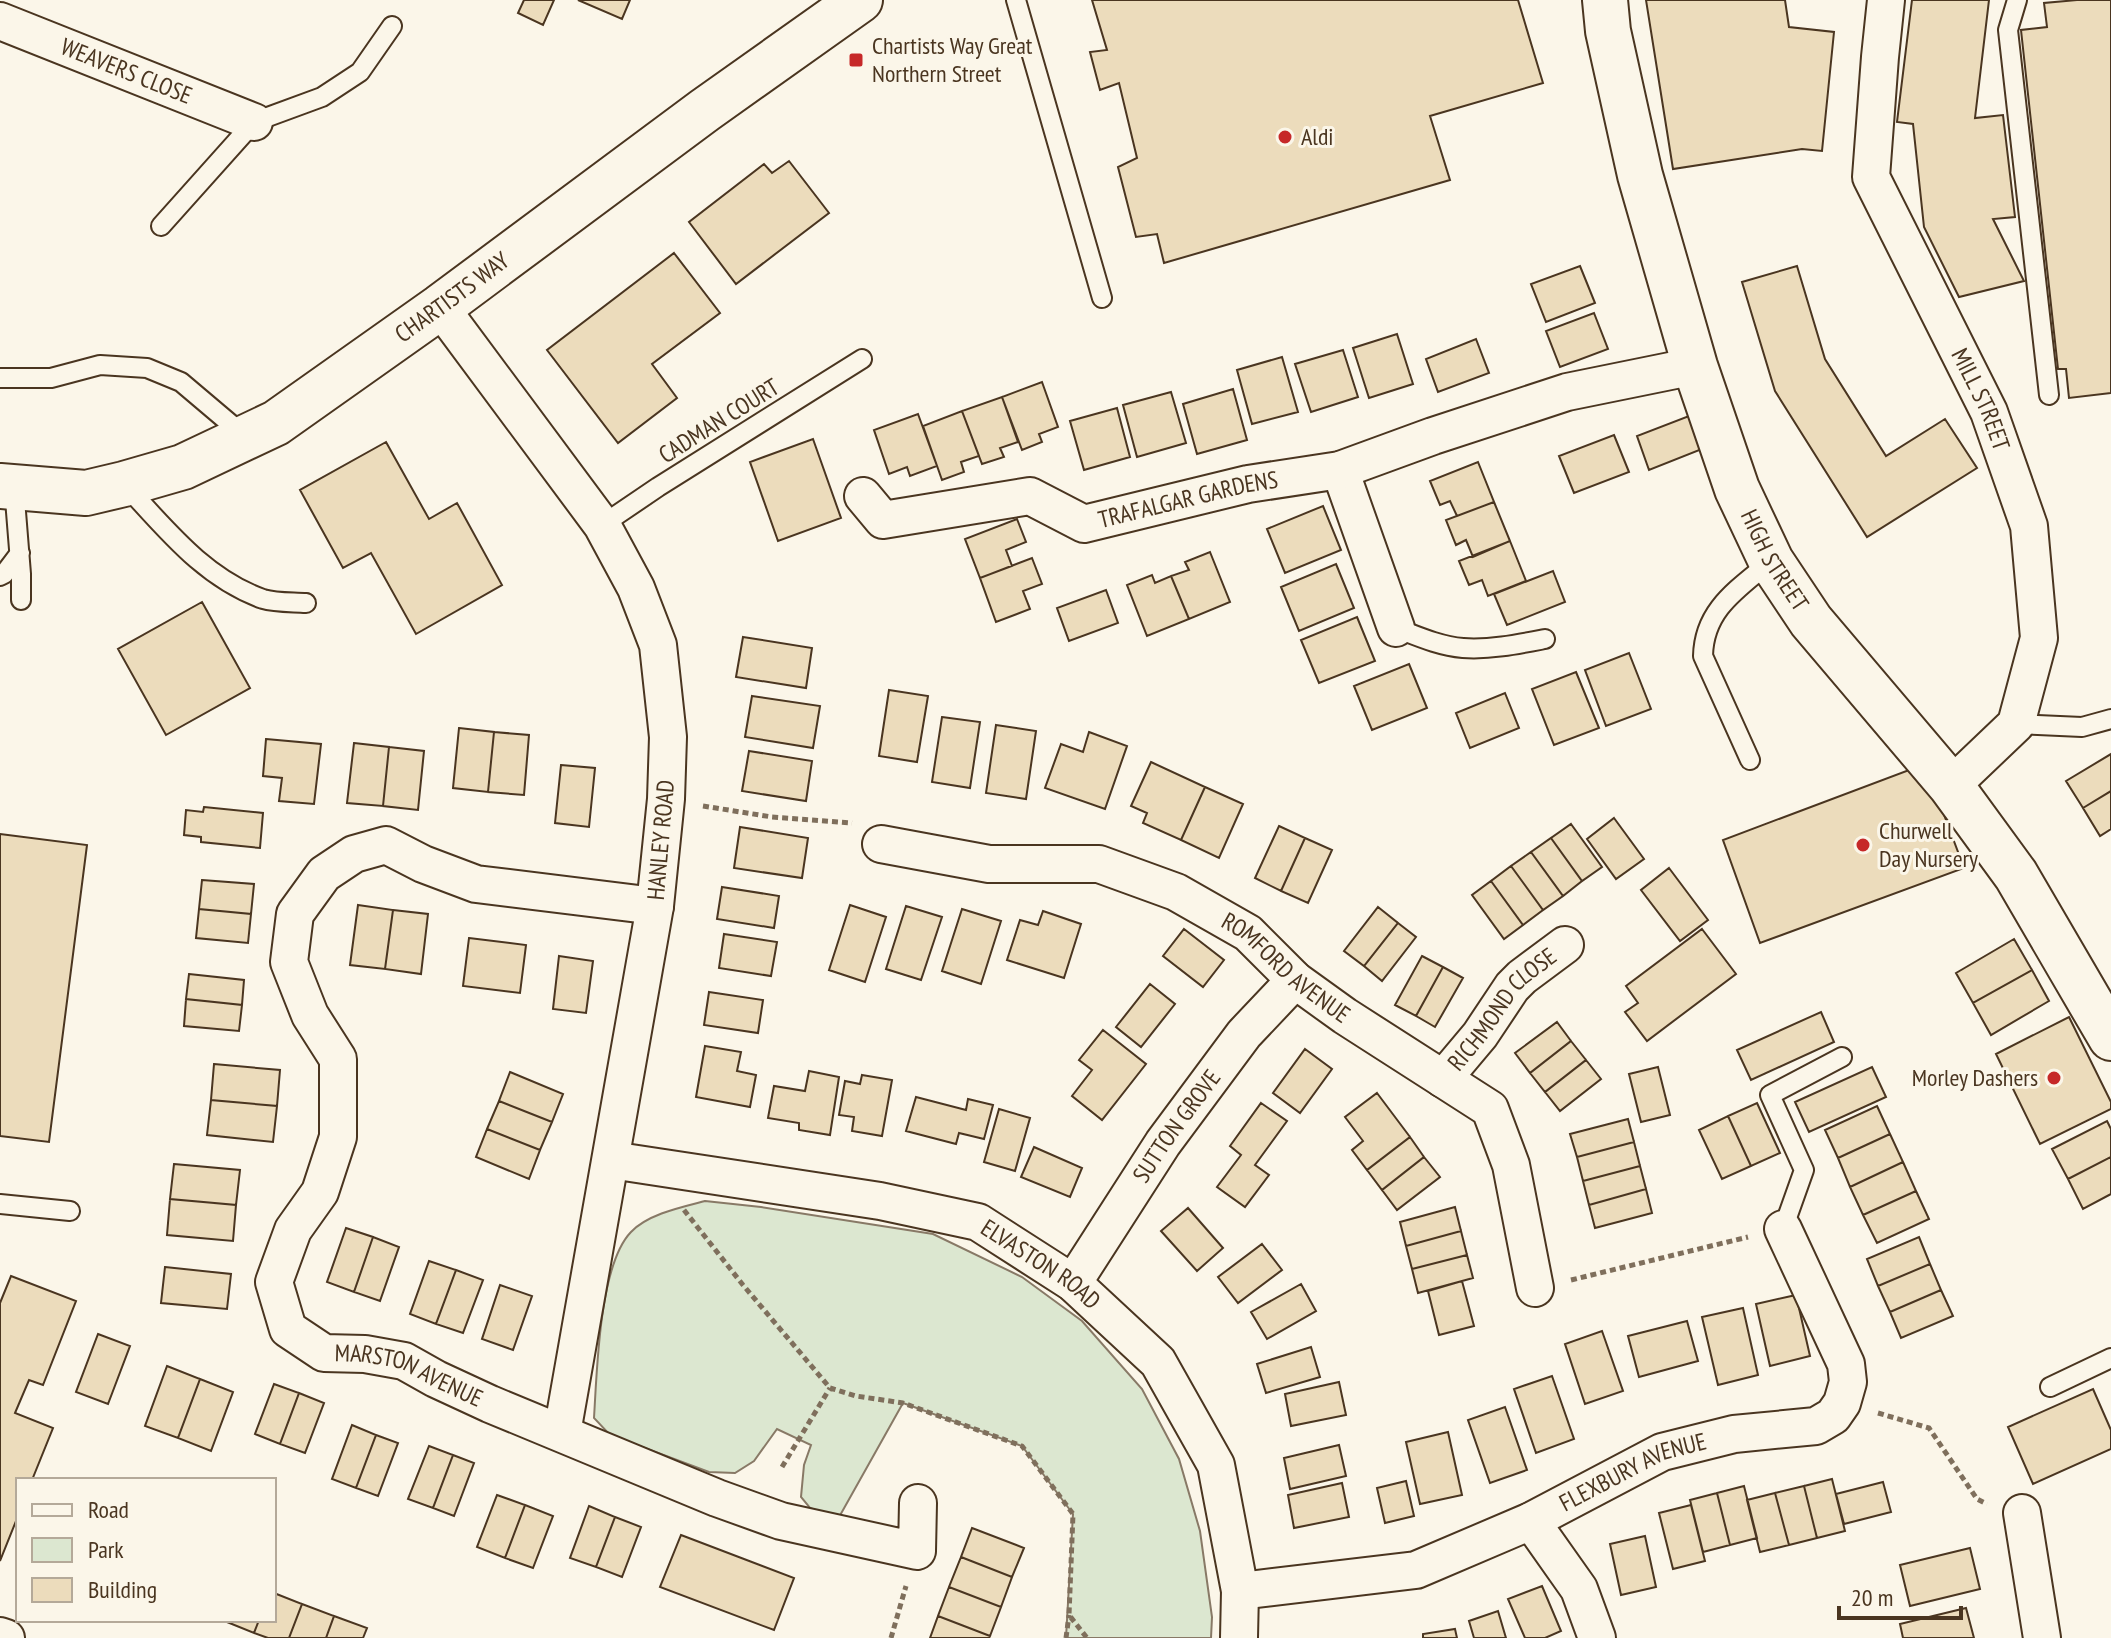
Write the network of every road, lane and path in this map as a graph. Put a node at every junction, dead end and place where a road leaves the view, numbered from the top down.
1 (1016, 0) edge
2 (1605, 0) edge
3 (1886, 0) edge
4 (2017, 0) edge
5 (844, 4) edge
6 (0, 21) edge
7 (392, 26) dead end
8 (254, 122) junction
9 (161, 226) dead end
10 (1102, 298) dead end
11 (440, 307) junction
12 (862, 359) dead end
13 (1695, 366) junction
14 (0, 378) edge
15 (2049, 395) dead end
16 (246, 437) junction
17 (1340, 470) junction
18 (124, 484) junction
19 (7, 487) edge
20 (863, 496) dead end
21 (602, 525) junction
22 (20, 553) junction
23 (1771, 561) junction
24 (0, 576) edge
25 (21, 600) dead end
26 (306, 603) dead end
27 (1396, 628) joint
28 (1545, 639) dead end
29 (2111, 719) edge
30 (2016, 724) junction
31 (1750, 760) dead end
32 (1951, 786) junction
33 (666, 799) junction
34 (881, 844) joint
35 (655, 906) junction
36 (1565, 945) dead end
37 (1295, 980) junction
38 (2111, 1038) edge
39 (1842, 1057) dead end
40 (1443, 1079) junction
41 (611, 1160) junction
42 (0, 1204) edge
43 (682, 1207) dead end
44 (70, 1211) dead end
45 (1783, 1229) junction
46 (1073, 1283) junction
47 (1535, 1288) joint
48 (2111, 1358) edge
49 (2050, 1387) dead end
50 (830, 1388) junction
51 (1842, 1403) junction
52 (562, 1433) junction
53 (782, 1467) dead end
54 (918, 1503) dead end
55 (2022, 1513) joint
56 (1531, 1521) junction
57 (917, 1551) junction
58 (1240, 1591) junction
59 (1069, 1615) junction
60 (0, 1636) edge
61 (6, 1638) edge
62 (891, 1638) edge
63 (1066, 1638) edge
64 (1087, 1638) edge
65 (1239, 1638) edge
66 (1597, 1638) edge
67 (2042, 1638) edge

1 - 10 lane
2 - 13 street, HIGH STREET
3 - 30 street, MILL STREET
4 - 15 lane
5 - 11 street, CHARTISTS WAY
6 - 8 street, WEAVERS CLOSE
7 - 8 lane
8 - 9 lane
11 - 16 street, CHARTISTS WAY
11 - 21 street, HANLEY ROAD
12 - 21 lane, CADMAN COURT
13 - 17 street, TRAFALGAR GARDENS
13 - 23 street, HIGH STREET
14 - 16 lane
16 - 18 street, CHARTISTS WAY
17 - 20 street, TRAFALGAR GARDENS
17 - 27 street
18 - 19 street, CHARTISTS WAY
18 - 26 lane
19 - 22 lane
21 - 33 street, HANLEY ROAD
22 - 24 lane
22 - 25 lane
23 - 31 lane
23 - 32 street, HIGH STREET
27 - 28 lane
29 - 30 lane
30 - 32 street
32 - 38 street, HIGH STREET
33 - 34 path
33 - 35 street, HANLEY ROAD
34 - 37 street, ROMFORD AVENUE
35 - 41 street, HANLEY ROAD
35 - 52 street, MARSTON AVENUE
36 - 40 street, RICHMOND CLOSE
37 - 40 street, ROMFORD AVENUE
37 - 46 street, SUTTON GROVE
39 - 45 lane
40 - 47 street, ROMFORD AVENUE
41 - 46 street, ELVASTON ROAD
41 - 52 street, HANLEY ROAD
42 - 44 lane
43 - 50 path
45 - 47 path
45 - 51 street
46 - 58 street, ELVASTON ROAD
48 - 49 lane
50 - 53 path
50 - 59 path
51 - 55 path
51 - 56 street, FLEXBURY AVENUE
52 - 57 street, MARSTON AVENUE
54 - 57 street
55 - 67 street
56 - 58 street, FLEXBURY AVENUE
56 - 66 street
57 - 62 path
58 - 65 street, ELVASTON ROAD
59 - 63 path
59 - 64 path
60 - 61 street

